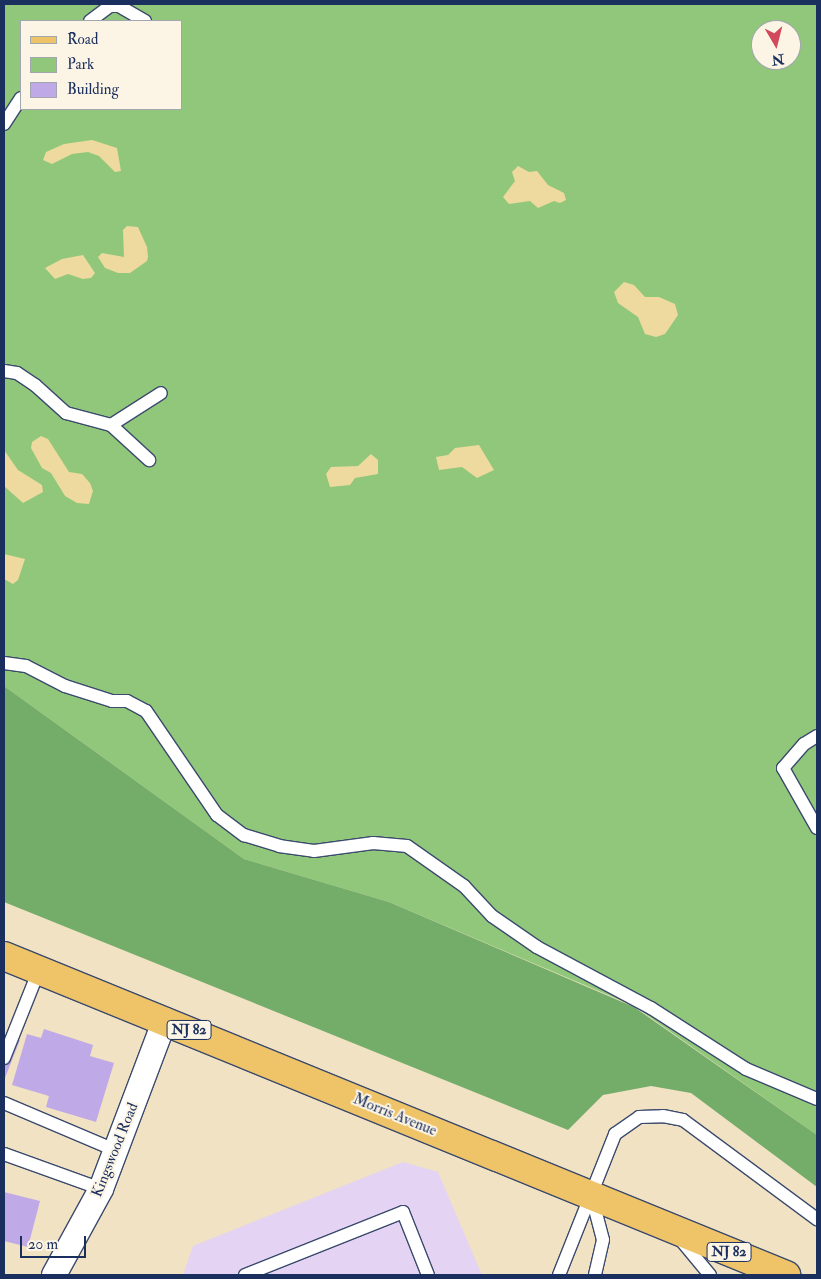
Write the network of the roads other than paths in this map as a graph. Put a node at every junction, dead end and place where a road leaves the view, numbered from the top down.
1 (105, 6) edge
2 (91, 20) edge
3 (143, 20) edge
4 (20, 100) edge
5 (4, 124) edge
6 (4, 371) edge
7 (161, 393) dead end
8 (111, 425) junction
9 (149, 460) dead end
10 (4, 663) edge
11 (817, 736) edge
12 (817, 828) edge
13 (4, 956) edge
14 (39, 970) junction
15 (165, 1020) junction
16 (4, 1058) edge
17 (817, 1100) edge
18 (4, 1103) edge
19 (117, 1151) junction
20 (4, 1154) edge
21 (101, 1189) junction
22 (592, 1195) junction
23 (817, 1219) edge
24 (672, 1229) junction
25 (54, 1275) edge
26 (245, 1275) edge
27 (428, 1275) edge
28 (559, 1275) edge
29 (595, 1275) edge
30 (710, 1275) edge
31 (786, 1275) edge

1 - 2 lane
1 - 3 lane
4 - 5 lane
6 - 8 lane
7 - 8 lane
8 - 9 lane
10 - 17 lane
11 - 12 lane
13 - 14 main road, Morris Avenue / NJ 82
14 - 15 main road, Morris Avenue / NJ 82
14 - 16 lane
15 - 19 street, Kingswood Road
15 - 22 main road, Morris Avenue / NJ 82
18 - 19 lane
19 - 21 street, Kingswood Road
20 - 21 lane
21 - 25 street, Kingswood Road
22 - 23 lane
22 - 24 main road, Morris Avenue / NJ 82
22 - 28 lane
22 - 29 lane
24 - 30 lane
24 - 31 main road, Morris Avenue / NJ 82
26 - 27 lane

